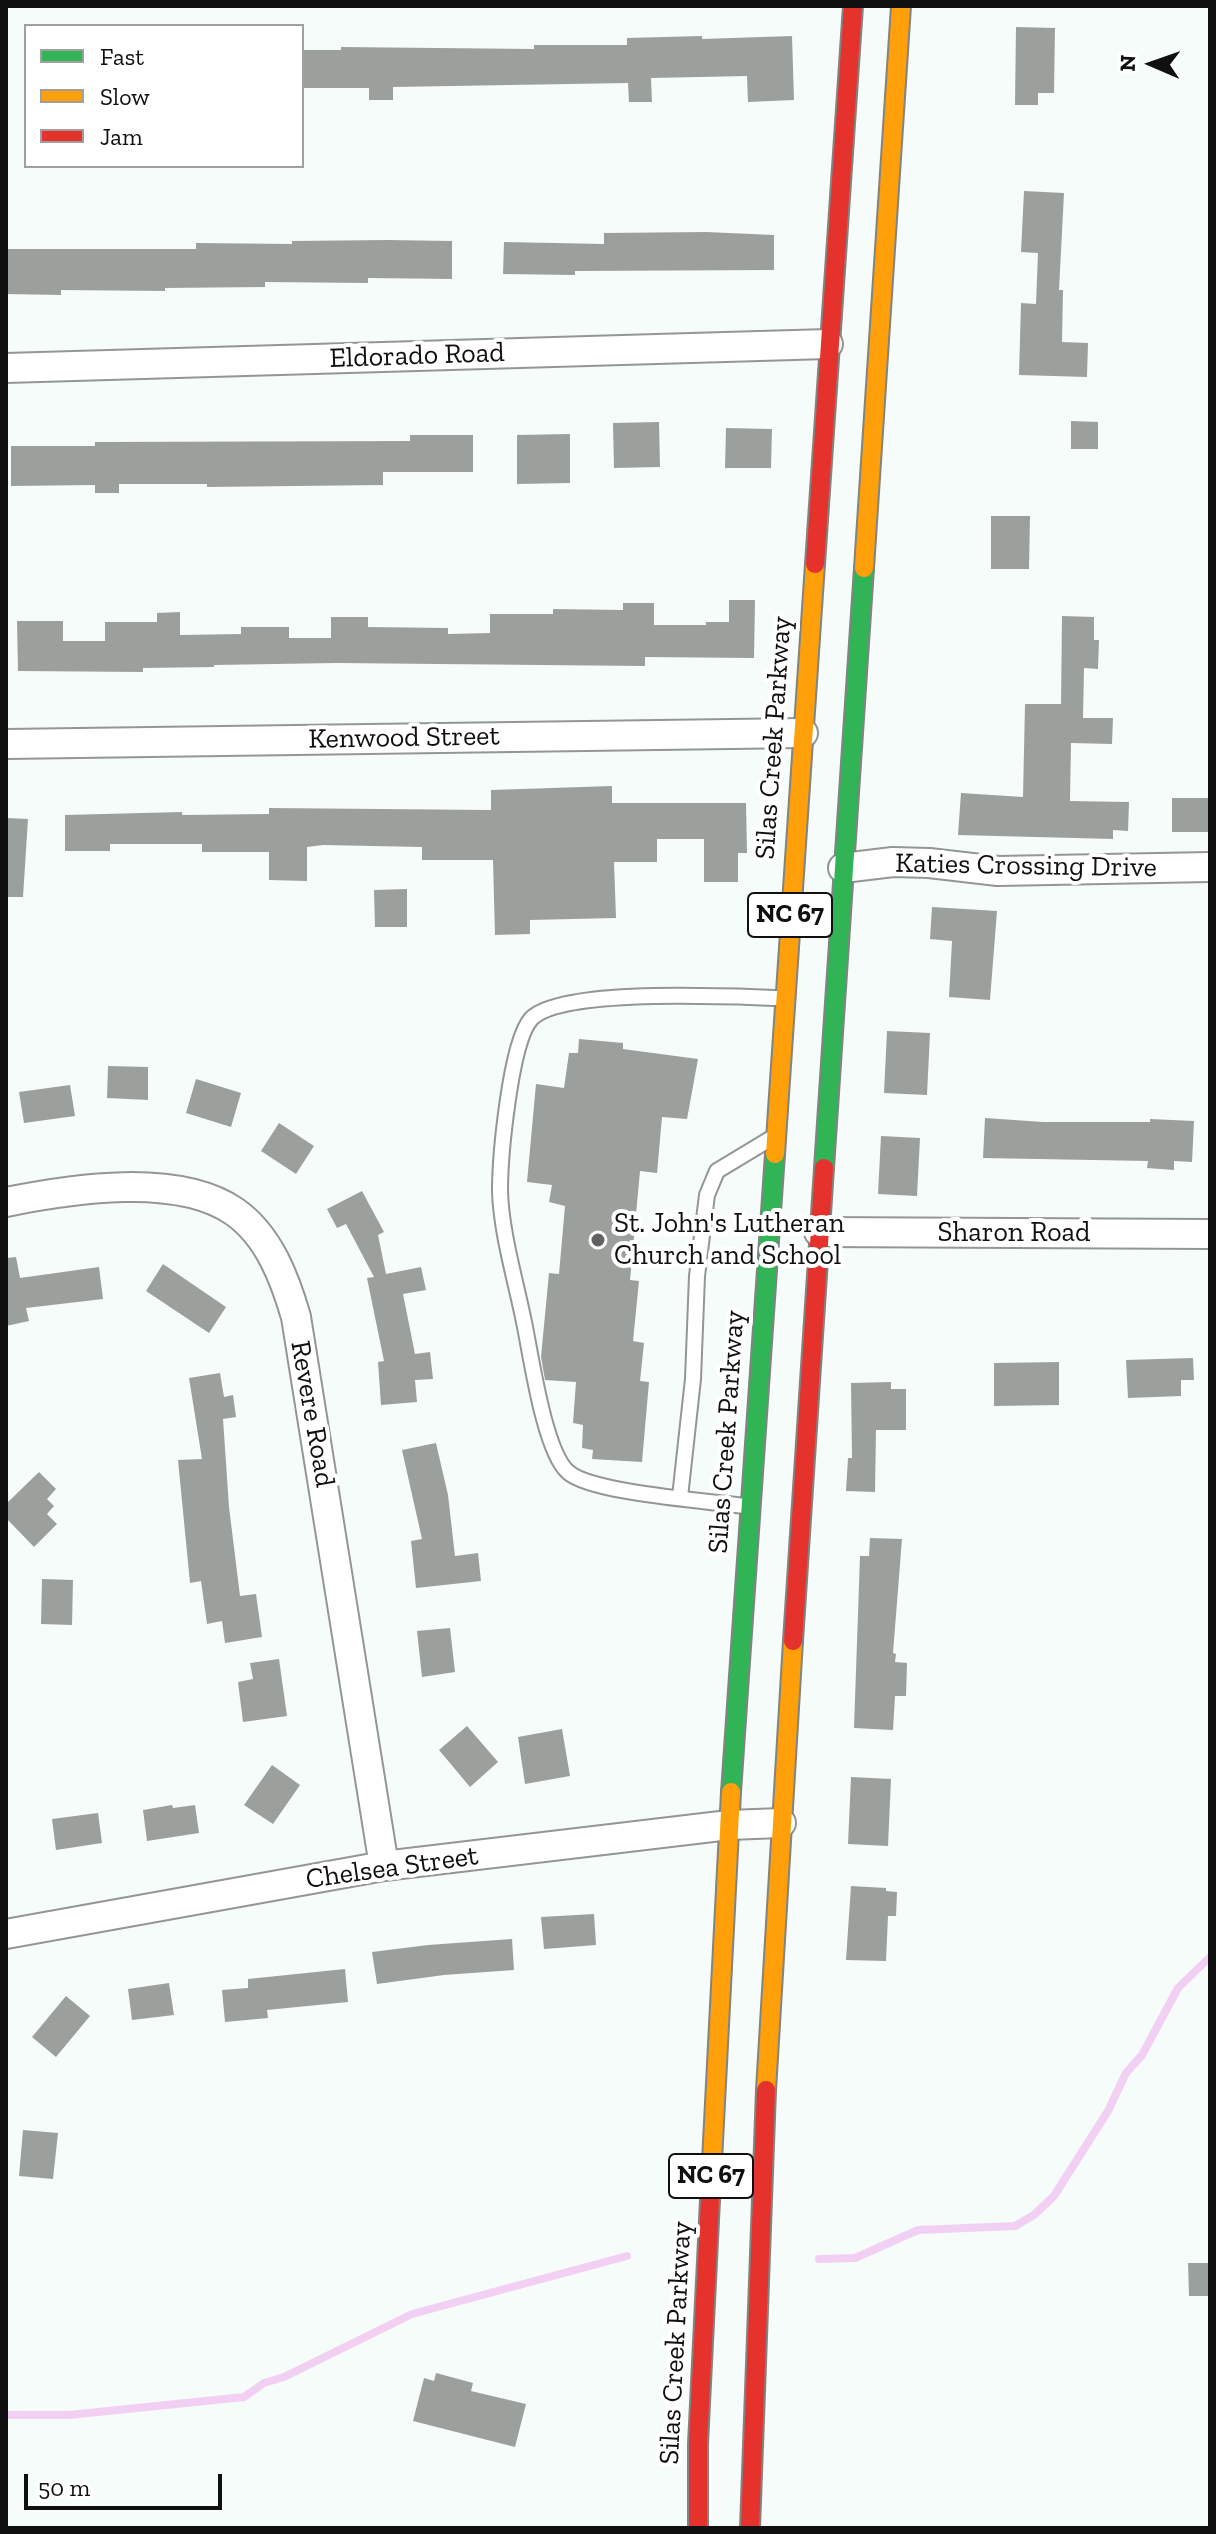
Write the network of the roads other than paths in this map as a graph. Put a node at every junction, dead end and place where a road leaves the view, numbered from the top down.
1 (853, 6) edge
2 (901, 6) edge
3 (828, 344) junction
4 (6, 368) edge
5 (803, 733) junction
6 (6, 744) edge
7 (1210, 867) edge
8 (843, 868) junction
9 (784, 998) junction
10 (776, 1135) junction
11 (6, 1202) edge
12 (819, 1232) junction
13 (1210, 1234) edge
14 (680, 1497) junction
15 (749, 1506) junction
16 (781, 1823) junction
17 (729, 1825) junction
18 (384, 1866) junction
19 (6, 1934) edge
20 (698, 2528) edge
21 (750, 2528) edge

1 - 3 main road, Silas Creek Parkway / NC 67
2 - 8 main road, NC 67
3 - 4 street, Eldorado Road
3 - 5 main road, Silas Creek Parkway / NC 67
5 - 6 street, Kenwood Street
5 - 9 main road, Silas Creek Parkway / NC 67
7 - 8 street, Katies Crossing Drive
8 - 12 main road, NC 67
9 - 10 main road, Silas Creek Parkway / NC 67
9 - 14 lane
10 - 14 lane
10 - 15 main road, Silas Creek Parkway / NC 67
11 - 18 street, Revere Road
12 - 13 street, Sharon Road
12 - 16 main road, NC 67
14 - 15 lane
15 - 17 main road, Silas Creek Parkway / NC 67
16 - 17 street, Chelsea Street
16 - 21 main road, NC 67
17 - 18 street, Chelsea Street
17 - 20 main road, Silas Creek Parkway / NC 67
18 - 19 street, Chelsea Street

